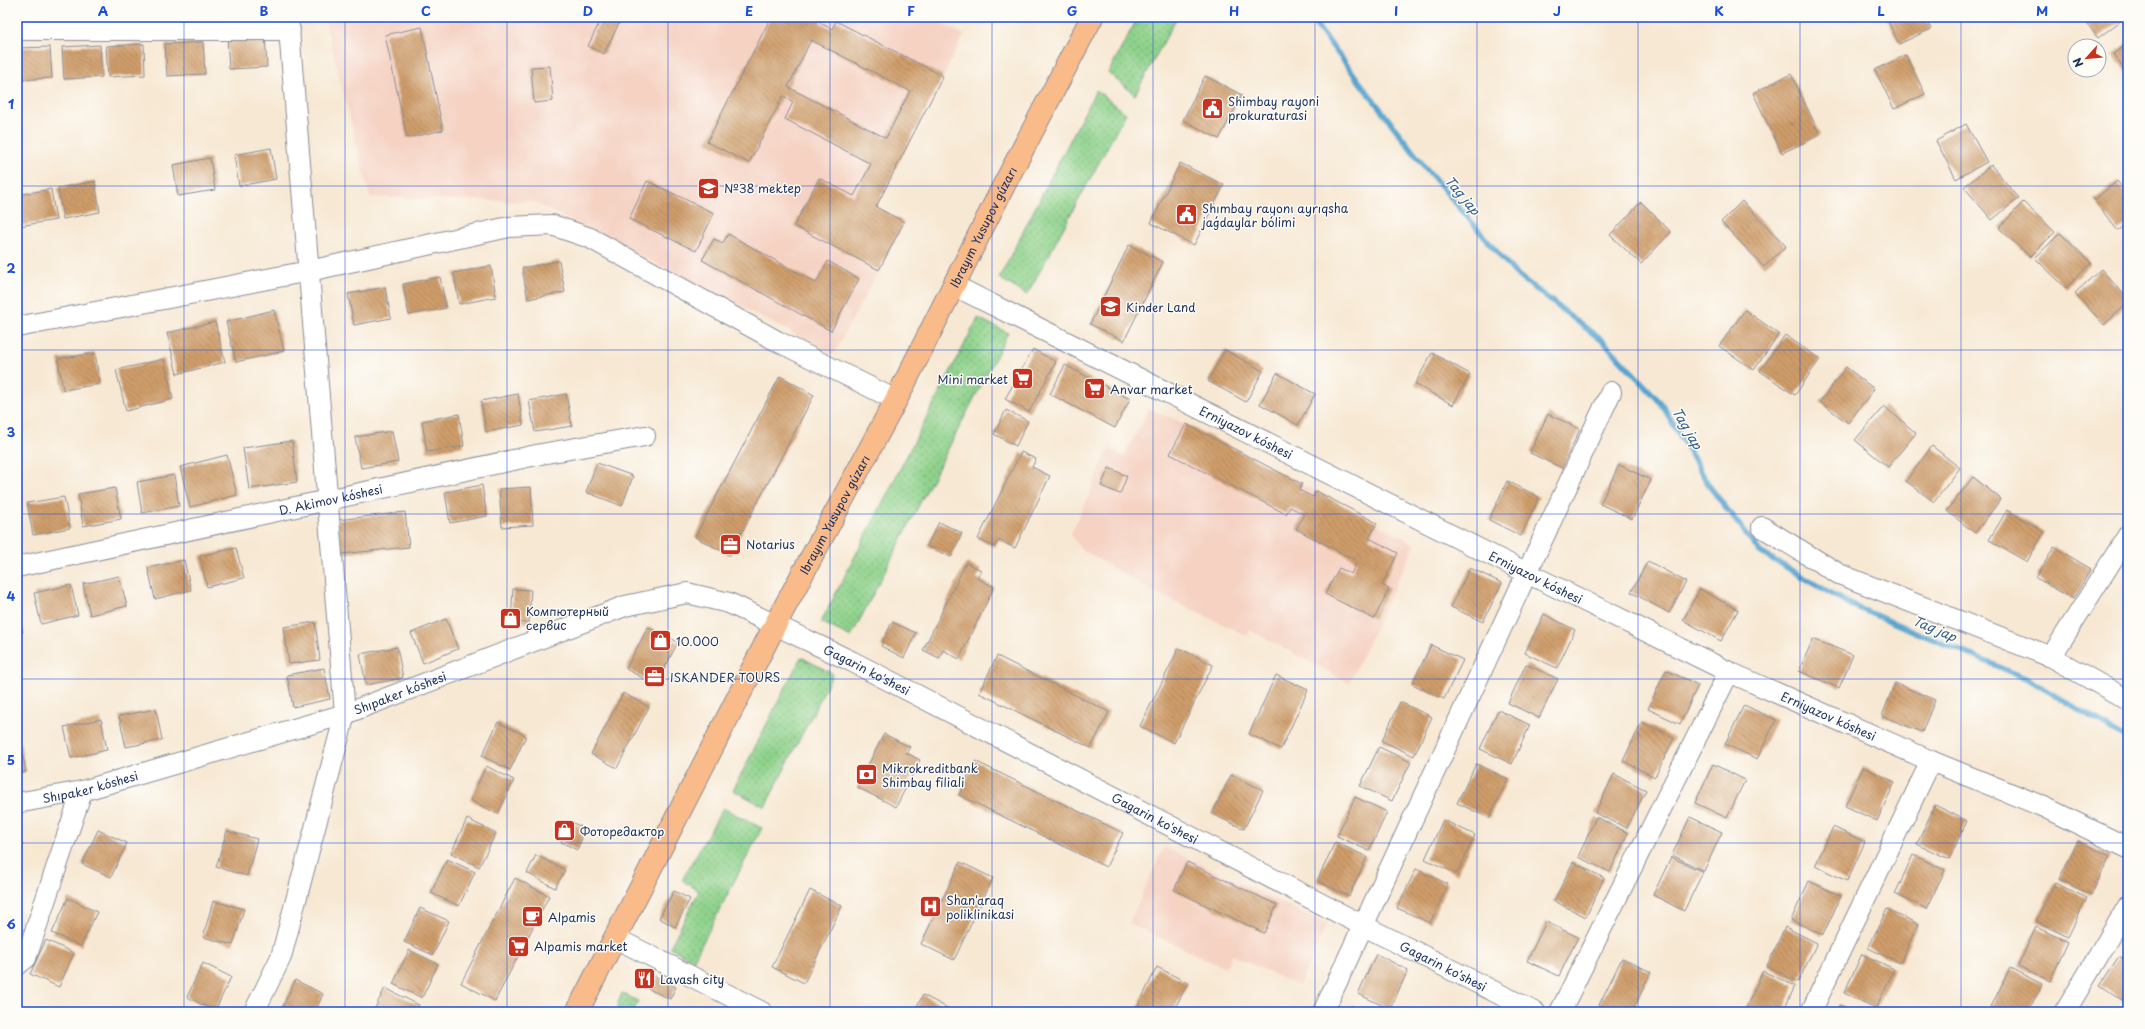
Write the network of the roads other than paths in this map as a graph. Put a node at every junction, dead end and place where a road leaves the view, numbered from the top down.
1 (1092, 17) edge
2 (289, 24) edge
3 (17, 30) edge
4 (309, 271) junction
5 (953, 285) junction
6 (17, 328) edge
7 (1611, 392) dead end
8 (896, 400) junction
9 (645, 436) dead end
10 (328, 499) junction
11 (1762, 527) dead end
12 (2128, 534) edge
13 (17, 567) edge
14 (1527, 573) junction
15 (775, 625) junction
16 (2051, 657) junction
17 (1729, 672) junction
18 (2128, 700) edge
19 (345, 714) junction
20 (1931, 762) junction
21 (82, 791) junction
22 (17, 803) edge
23 (2128, 848) edge
24 (2128, 906) edge
25 (1364, 926) junction
26 (615, 938) junction
27 (17, 965) edge
28 (254, 1012) edge
29 (577, 1012) edge
30 (762, 1012) edge
31 (1323, 1012) edge
32 (1535, 1012) edge
33 (1560, 1012) edge
34 (1811, 1012) edge
35 (2065, 1012) edge

1 - 5 main road, Ibrayım Yusupov gúzarı
2 - 3 street
2 - 4 street
4 - 6 street
4 - 8 street
4 - 10 street
5 - 8 main road, Ibrayım Yusupov gúzarı
5 - 14 street, Erniyazov kóshesi
7 - 14 street
8 - 15 main road, Ibrayım Yusupov gúzarı
9 - 10 street, D. Akimov kóshesi
10 - 13 street, D. Akimov kóshesi
10 - 19 street
11 - 16 street
12 - 16 street
14 - 17 street, Erniyazov kóshesi
14 - 25 street
15 - 19 street, Shıpaker kóshesi
15 - 25 street, Gagarin ko'shesi
15 - 26 main road, Ibrayım Yusupov gúzarı
16 - 18 street
17 - 20 street, Erniyazov kóshesi
17 - 33 street
19 - 21 street, Shıpaker kóshesi
19 - 28 street
20 - 23 street, Erniyazov kóshesi
20 - 34 street
21 - 22 street, Shıpaker kóshesi
21 - 27 street
24 - 35 street
25 - 31 street
25 - 32 street, Gagarin ko'shesi
26 - 29 main road, Ibrayım Yusupov gúzarı
26 - 30 street

